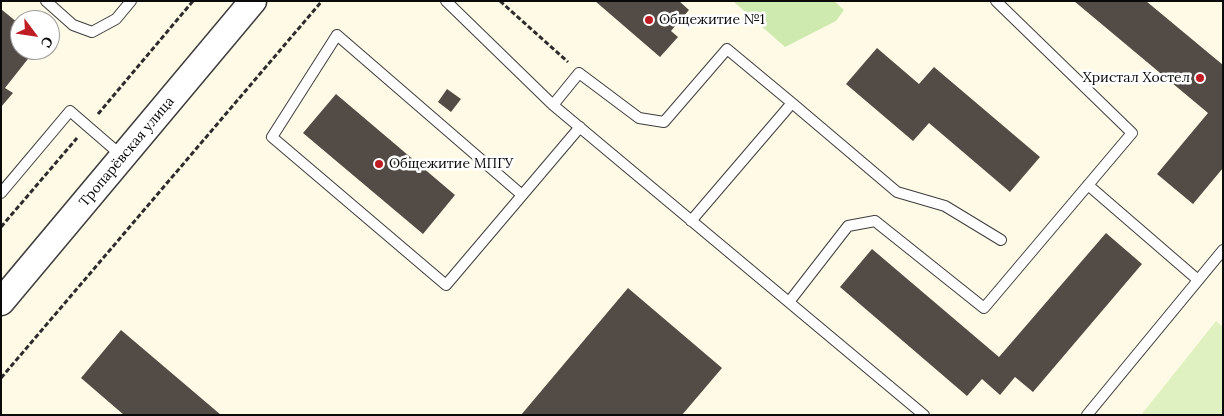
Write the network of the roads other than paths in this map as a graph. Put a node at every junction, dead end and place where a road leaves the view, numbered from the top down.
1 (46, 1) edge
2 (131, 1) edge
3 (253, 1) edge
4 (446, 1) edge
5 (996, 1) edge
6 (792, 103) junction
7 (553, 105) junction
8 (580, 127) junction
9 (123, 156) junction
10 (1088, 185) junction
11 (1, 193) edge
12 (522, 195) junction
13 (692, 220) junction
14 (1001, 240) dead end
15 (1223, 250) edge
16 (1198, 280) junction
17 (1, 302) edge
18 (788, 302) junction
19 (924, 415) edge
20 (1087, 415) edge

1 - 2 lane
3 - 9 street, Тропарёвская улица
4 - 7 lane
5 - 10 lane
6 - 7 lane
6 - 13 lane
6 - 14 lane
7 - 8 lane
8 - 12 lane
8 - 13 lane
9 - 11 lane
9 - 17 street, Тропарёвская улица
10 - 16 lane
10 - 18 lane
12 - 12 lane
13 - 18 lane
15 - 16 lane
16 - 20 lane
18 - 19 lane

